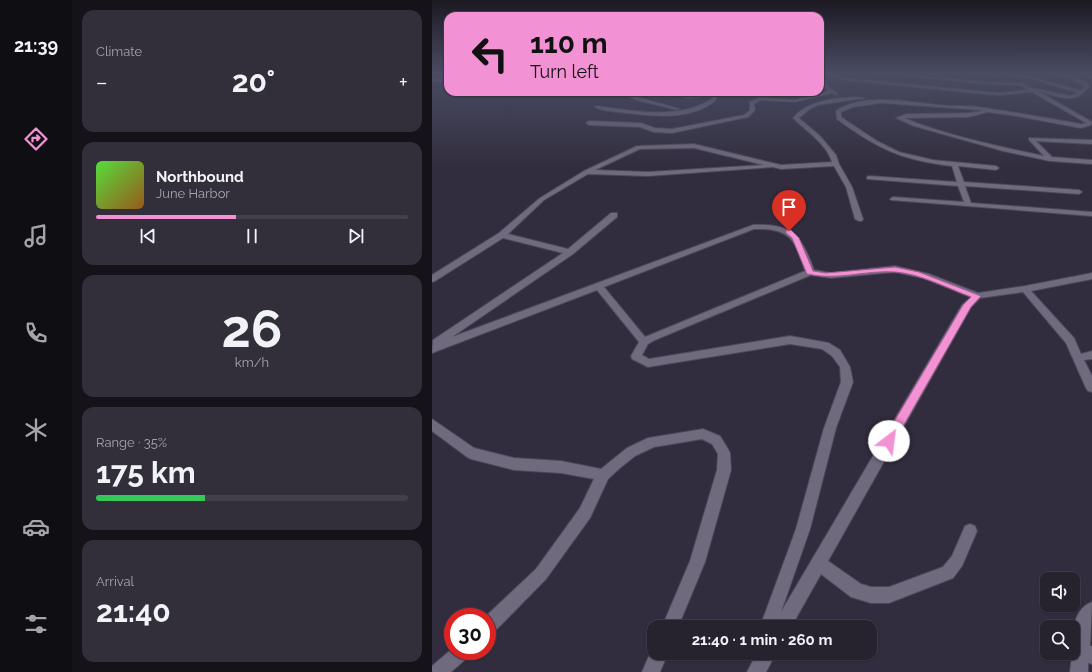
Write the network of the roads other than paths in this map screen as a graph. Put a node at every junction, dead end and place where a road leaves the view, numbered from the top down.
1 (660, 104) edge
2 (708, 104) edge
3 (752, 104) edge
4 (817, 104) edge
5 (857, 104) edge
6 (920, 104) edge
7 (1059, 104) edge
8 (597, 107) dead end
9 (687, 111) junction
10 (988, 111) junction
11 (589, 123) dead end
12 (1092, 142) edge
13 (1050, 159) junction
14 (1092, 162) edge
15 (954, 163) junction
16 (836, 164) junction
17 (774, 166) junction
18 (996, 168) dead end
19 (586, 172) junction
20 (869, 178) dead end
21 (962, 184) junction
22 (1078, 192) dead end
23 (893, 199) dead end
24 (968, 205) junction
25 (1092, 214) edge
26 (614, 215) dead end
27 (859, 218) dead end
28 (502, 235) junction
29 (570, 252) junction
30 (810, 272) junction
31 (1092, 276) edge
32 (432, 279) edge
33 (599, 286) junction
34 (1025, 289) junction
35 (977, 296) junction
36 (644, 342) junction
37 (432, 348) edge
38 (1092, 355) edge
39 (1078, 358) junction
40 (1092, 388) edge
41 (432, 424) edge
42 (603, 475) junction
43 (970, 531) dead end
44 (819, 563) junction
45 (1092, 610) edge
46 (496, 618) edge
47 (673, 620) edge
48 (770, 620) edge
49 (786, 620) edge
50 (1086, 655) edge
51 (452, 660) edge
52 (656, 660) edge
53 (759, 660) edge
54 (763, 660) edge
55 (438, 672) edge
56 (652, 672) edge
57 (756, 672) edge
58 (1079, 672) edge

1 - 9 street
2 - 9 street
3 - 11 street
4 - 16 street
5 - 15 street
6 - 10 street
7 - 10 street
8 - 9 street
10 - 13 street
12 - 13 street
13 - 14 street
15 - 18 street
15 - 21 street
16 - 17 street
16 - 27 street
17 - 19 street
17 - 19 street
19 - 28 street
20 - 21 street
21 - 22 street
21 - 24 street
23 - 24 street
24 - 25 street
26 - 29 street
28 - 29 street
28 - 32 street
29 - 37 street
30 - 33 street
30 - 35 street
30 - 36 street
31 - 34 street
33 - 36 street
33 - 37 street
34 - 35 street
34 - 39 street
35 - 44 street
36 - 48 street
38 - 39 street
39 - 40 street
41 - 42 street
42 - 46 street
42 - 47 street
43 - 44 street
44 - 49 street
45 - 50 street
50 - 58 street
51 - 55 street
52 - 56 street
53 - 57 street
54 - 57 street

